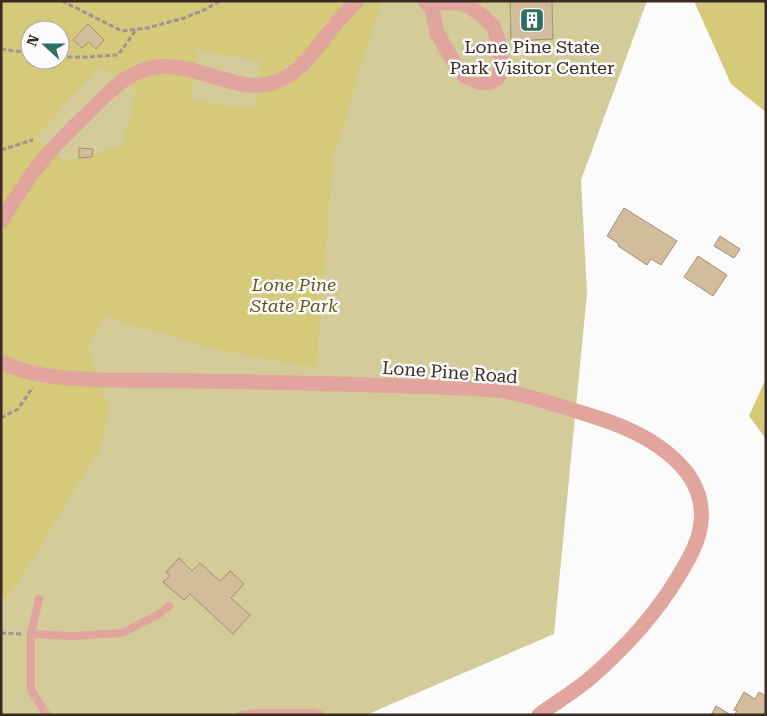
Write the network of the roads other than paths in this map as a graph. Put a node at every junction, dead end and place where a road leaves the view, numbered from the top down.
1 (357, 1) edge
2 (425, 1) edge
3 (438, 1) edge
4 (1, 221) edge
5 (1, 362) edge
6 (39, 598) dead end
7 (169, 606) dead end
8 (31, 634) junction
9 (47, 715) edge
10 (241, 715) edge
11 (321, 715) edge
12 (539, 715) edge

1 - 4 street
2 - 3 street
5 - 12 street, Lone Pine Road
6 - 8 lane
7 - 8 lane
8 - 9 lane
10 - 11 lane

